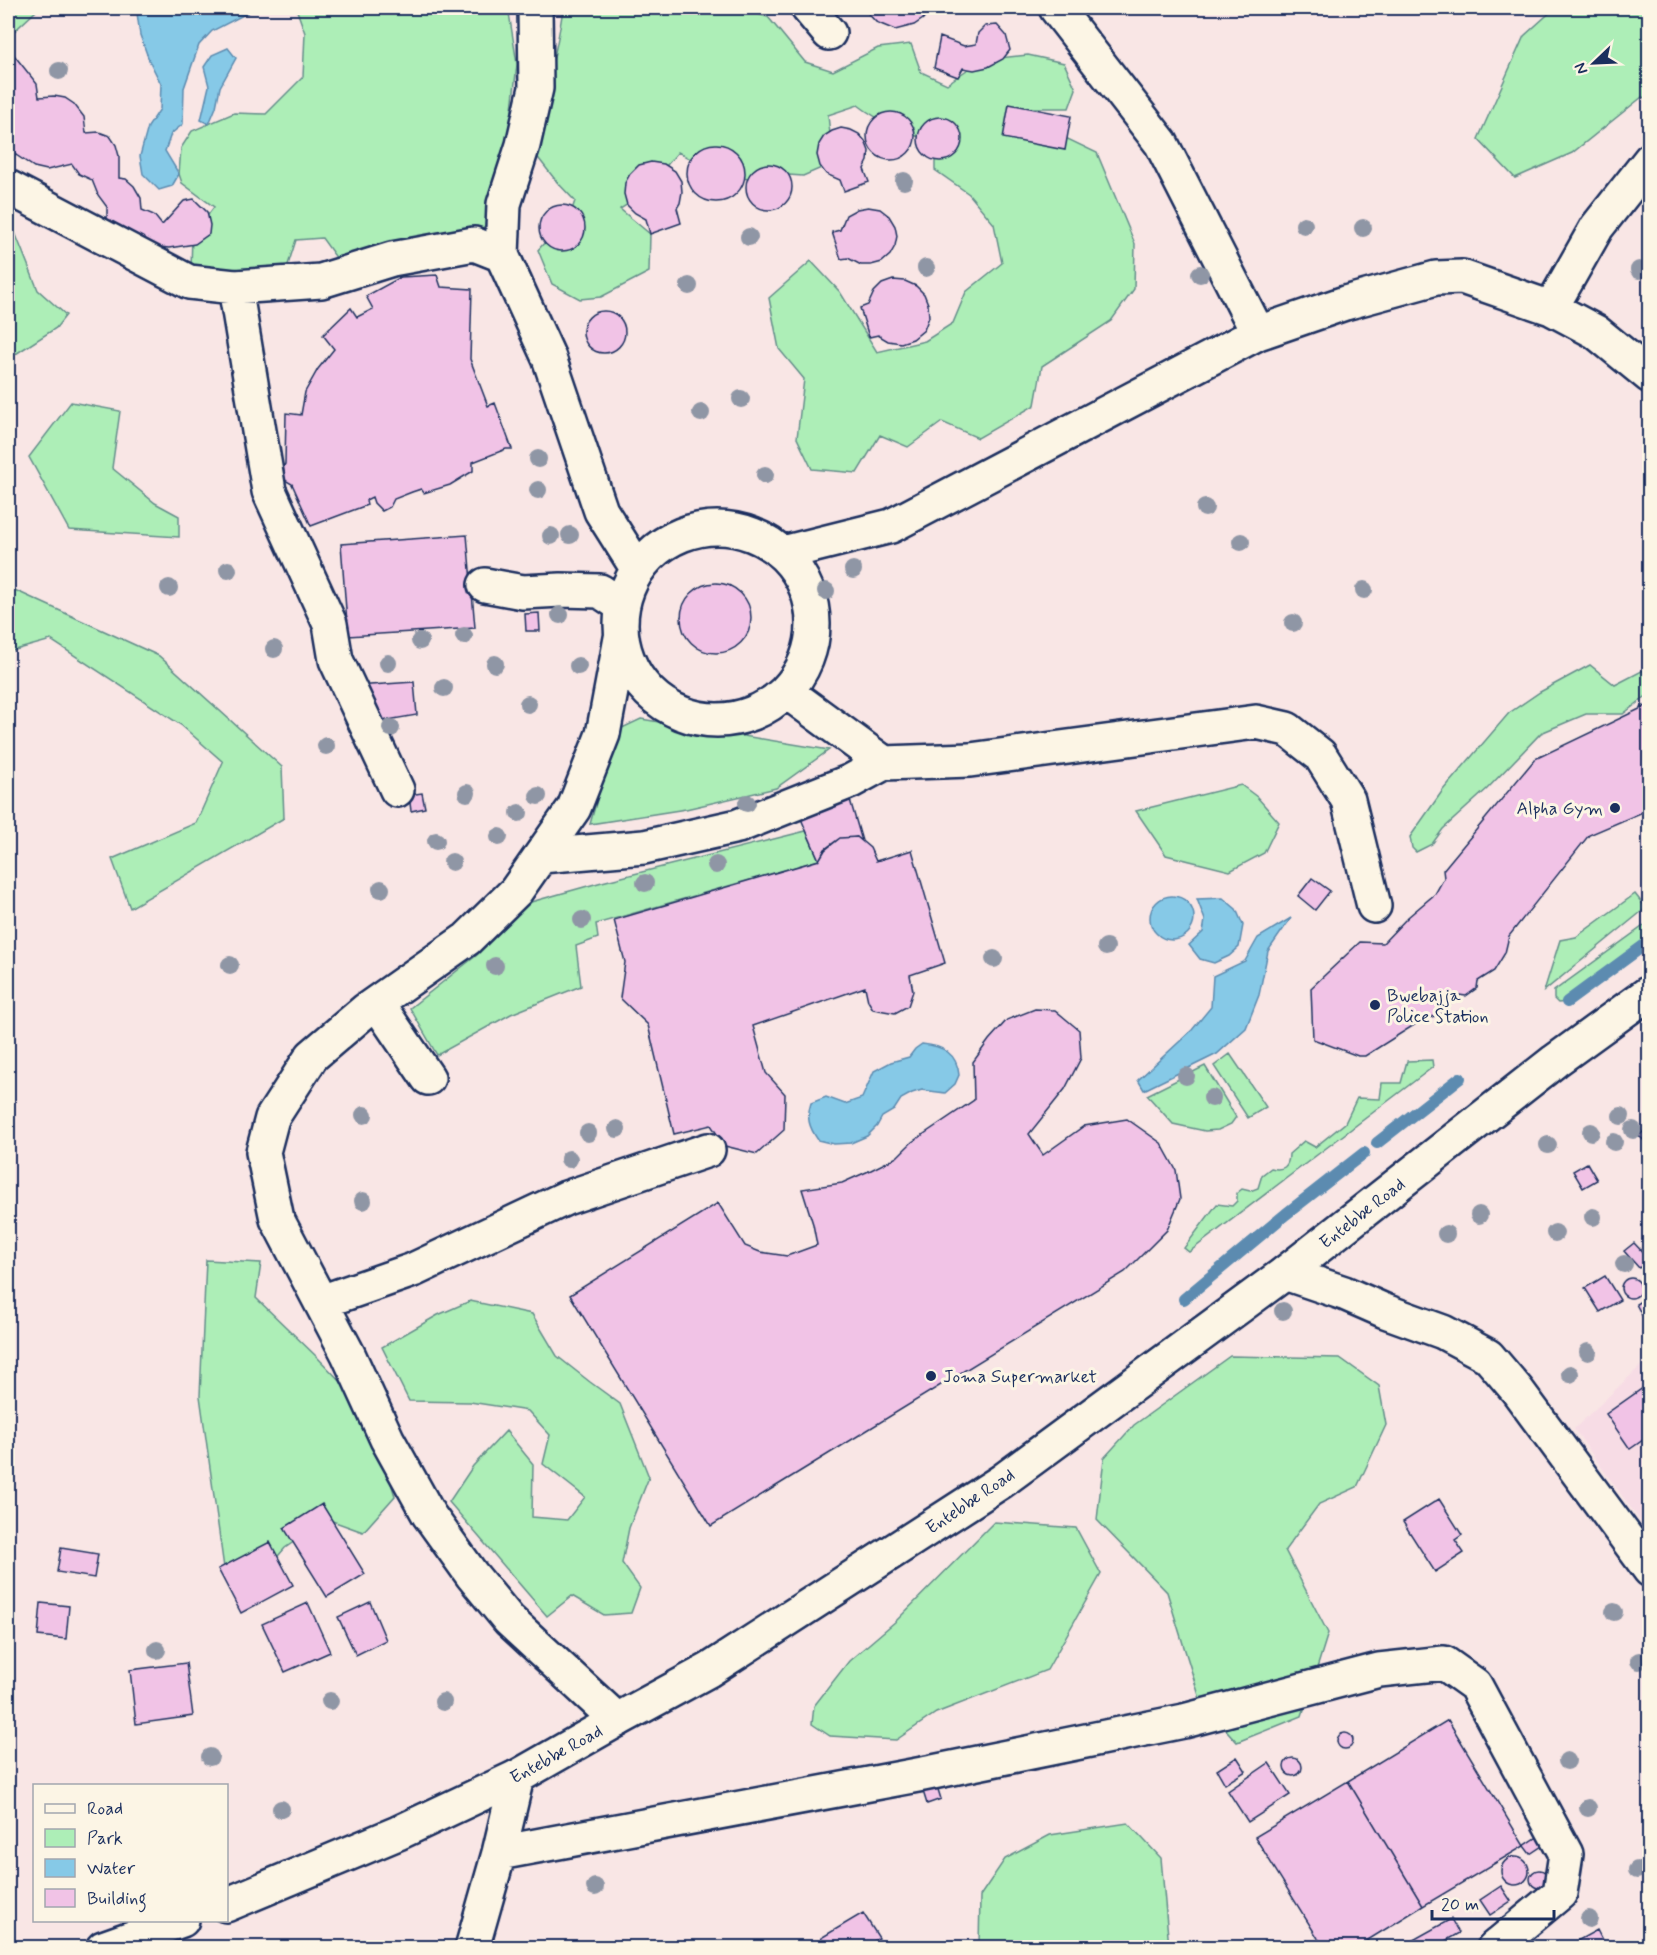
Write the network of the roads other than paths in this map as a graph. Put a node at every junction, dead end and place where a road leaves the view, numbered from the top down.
1 (535, 8) edge
2 (808, 8) edge
3 (1056, 8) edge
4 (829, 33) dead end
5 (1650, 160) edge
6 (8, 187) edge
7 (502, 255) junction
8 (235, 287) junction
9 (1551, 308) junction
10 (1258, 333) junction
11 (1650, 376) edge
12 (783, 553) junction
13 (637, 568) junction
14 (485, 585) dead end
15 (621, 605) junction
16 (621, 638) junction
17 (786, 692) junction
18 (884, 763) junction
19 (397, 789) dead end
20 (541, 856) junction
21 (1374, 906) dead end
22 (1650, 992) edge
23 (377, 1003) junction
24 (428, 1078) dead end
25 (708, 1150) dead end
26 (1285, 1274) junction
27 (321, 1302) junction
28 (1650, 1570) edge
29 (617, 1720) junction
30 (517, 1777) junction
31 (499, 1853) junction
32 (228, 1904) edge
33 (176, 1922) edge
34 (103, 1947) edge
35 (472, 1947) edge
36 (1494, 1947) edge

1 - 7 main road
2 - 4 main road
3 - 10 main road
5 - 9 main road
6 - 8 main road
7 - 8 main road
7 - 13 main road
8 - 19 main road
9 - 10 main road
9 - 11 main road
10 - 12 main road
12 - 13 main road
12 - 17 main road
13 - 15 main road
14 - 15 main road
15 - 16 main road
16 - 17 main road
16 - 20 main road
17 - 18 main road
18 - 20 main road
18 - 21 main road
20 - 23 main road
22 - 26 main road, Entebbe Road
23 - 24 main road
23 - 27 main road
25 - 27 main road
26 - 28 main road
26 - 29 main road, Entebbe Road
27 - 29 main road
29 - 30 main road, Entebbe Road
30 - 31 main road
30 - 32 main road, Entebbe Road
31 - 35 main road
31 - 36 main road
33 - 34 main road

